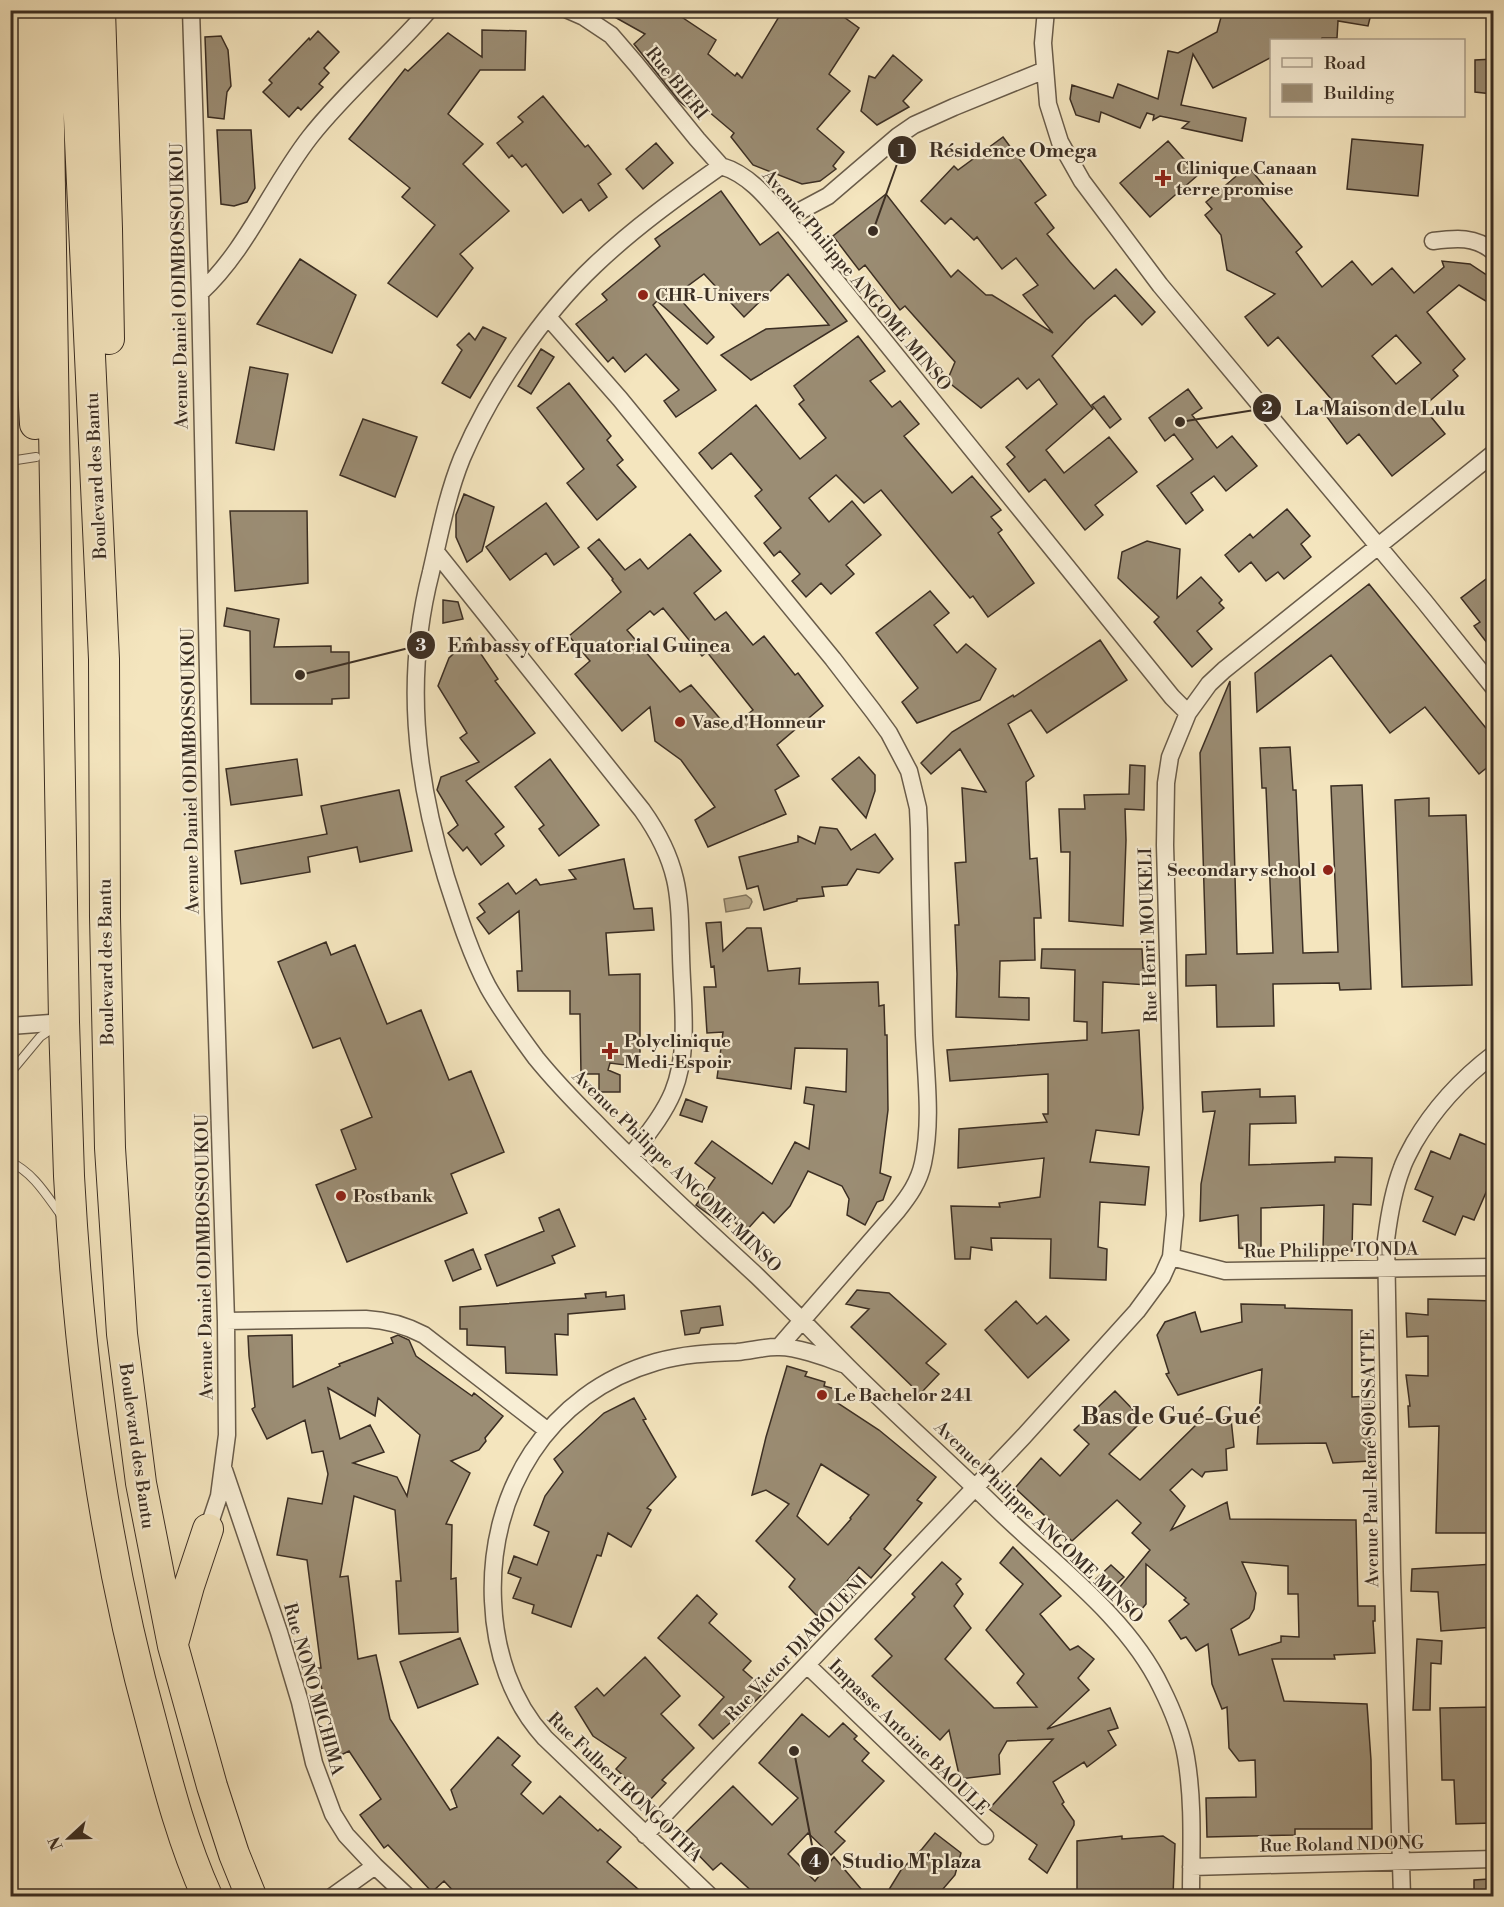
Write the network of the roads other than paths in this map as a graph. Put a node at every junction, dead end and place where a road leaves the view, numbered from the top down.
1 (20, 10) edge
2 (47, 10) edge
3 (191, 10) edge
4 (429, 10) edge
5 (568, 10) edge
6 (1046, 10) edge
7 (96, 13) edge
8 (1045, 70) junction
9 (15, 71) edge
10 (721, 166) junction
11 (785, 219) junction
12 (1433, 241) dead end
13 (1494, 252) edge
14 (200, 293) junction
15 (549, 317) junction
16 (1494, 453) edge
17 (23, 459) edge
18 (1378, 546) junction
19 (436, 552) junction
20 (59, 662) junction
21 (1494, 688) edge
22 (1188, 713) junction
23 (64, 1022) junction
24 (10, 1026) edge
25 (1494, 1054) edge
26 (10, 1073) edge
27 (630, 1157) junction
28 (10, 1162) edge
29 (73, 1230) junction
30 (1171, 1257) junction
31 (1494, 1267) edge
32 (1386, 1268) junction
33 (802, 1318) junction
34 (226, 1321) junction
35 (778, 1347) junction
36 (846, 1365) junction
37 (548, 1431) junction
38 (224, 1469) junction
39 (975, 1488) junction
40 (148, 1523) junction
41 (208, 1529) junction
42 (172, 1646) junction
43 (807, 1665) junction
44 (645, 1835) junction
45 (985, 1836) dead end
46 (1494, 1859) edge
47 (1401, 1862) junction
48 (375, 1866) junction
49 (1191, 1867) junction
50 (207, 1896) edge
51 (251, 1896) edge
52 (333, 1896) edge
53 (407, 1896) edge
54 (710, 1896) edge
55 (1191, 1896) edge
56 (1402, 1896) edge

1 - 9 highway
2 - 20 highway
3 - 14 street, Avenue Daniel ODIMBOSSOUKOU
4 - 14 street
5 - 10 street, Rue BIERI
6 - 8 street
7 - 40 highway, Boulevard des Bantu
8 - 11 street
8 - 18 street
9 - 17 highway
10 - 11 street, Avenue Philippe ANGOME MINSO
10 - 15 street, Avenue Philippe ANGOME MINSO
11 - 22 street, Avenue Philippe ANGOME MINSO
12 - 13 street
14 - 34 street, Avenue Daniel ODIMBOSSOUKOU
15 - 19 street, Avenue Philippe ANGOME MINSO
15 - 33 street
16 - 18 street, Rue Henri MOUKELI
17 - 20 highway
18 - 21 street
18 - 22 street, Rue Henri MOUKELI
19 - 27 street, Avenue Philippe ANGOME MINSO
19 - 27 street
20 - 23 highway
22 - 30 street, Rue Henri MOUKELI
23 - 24 street
23 - 26 lane
23 - 29 highway
25 - 32 street, Avenue Paul-René SOUSSATTE
27 - 33 street, Avenue Philippe ANGOME MINSO
28 - 29 lane
29 - 50 highway
30 - 32 street, Rue Philippe TONDA
30 - 39 street, Rue Henri MOUKELI
31 - 32 street, Rue Philippe TONDA
32 - 47 street, Avenue Paul-René SOUSSATTE
33 - 35 street
33 - 36 street, Avenue Philippe ANGOME MINSO
34 - 37 street
34 - 38 street, Avenue Daniel ODIMBOSSOUKOU
35 - 36 street, Rue Fulbert BONGOTHA
35 - 37 street, Rue Fulbert BONGOTHA
36 - 39 street, Avenue Philippe ANGOME MINSO
37 - 44 street, Rue Fulbert BONGOTHA
38 - 41 street, Avenue Daniel ODIMBOSSOUKOU
38 - 48 street, Rue NONO MICHIMA
39 - 43 street, Rue Victor DJABOUENI
39 - 49 street, Avenue Philippe ANGOME MINSO
40 - 41 highway
40 - 42 highway, Boulevard des Bantu
41 - 42 highway
42 - 51 highway, Boulevard des Bantu
43 - 44 street, Rue Victor DJABOUENI
43 - 45 street, Impasse Antoine BAOULE
44 - 54 street, Rue Fulbert BONGOTHA
46 - 47 street, Rue Roland NDONG
47 - 49 street, Rue Roland NDONG
47 - 56 street, Avenue Paul-René SOUSSATTE
48 - 52 street
48 - 53 street, Rue NONO MICHIMA
49 - 55 street, Avenue Philippe ANGOME MINSO

